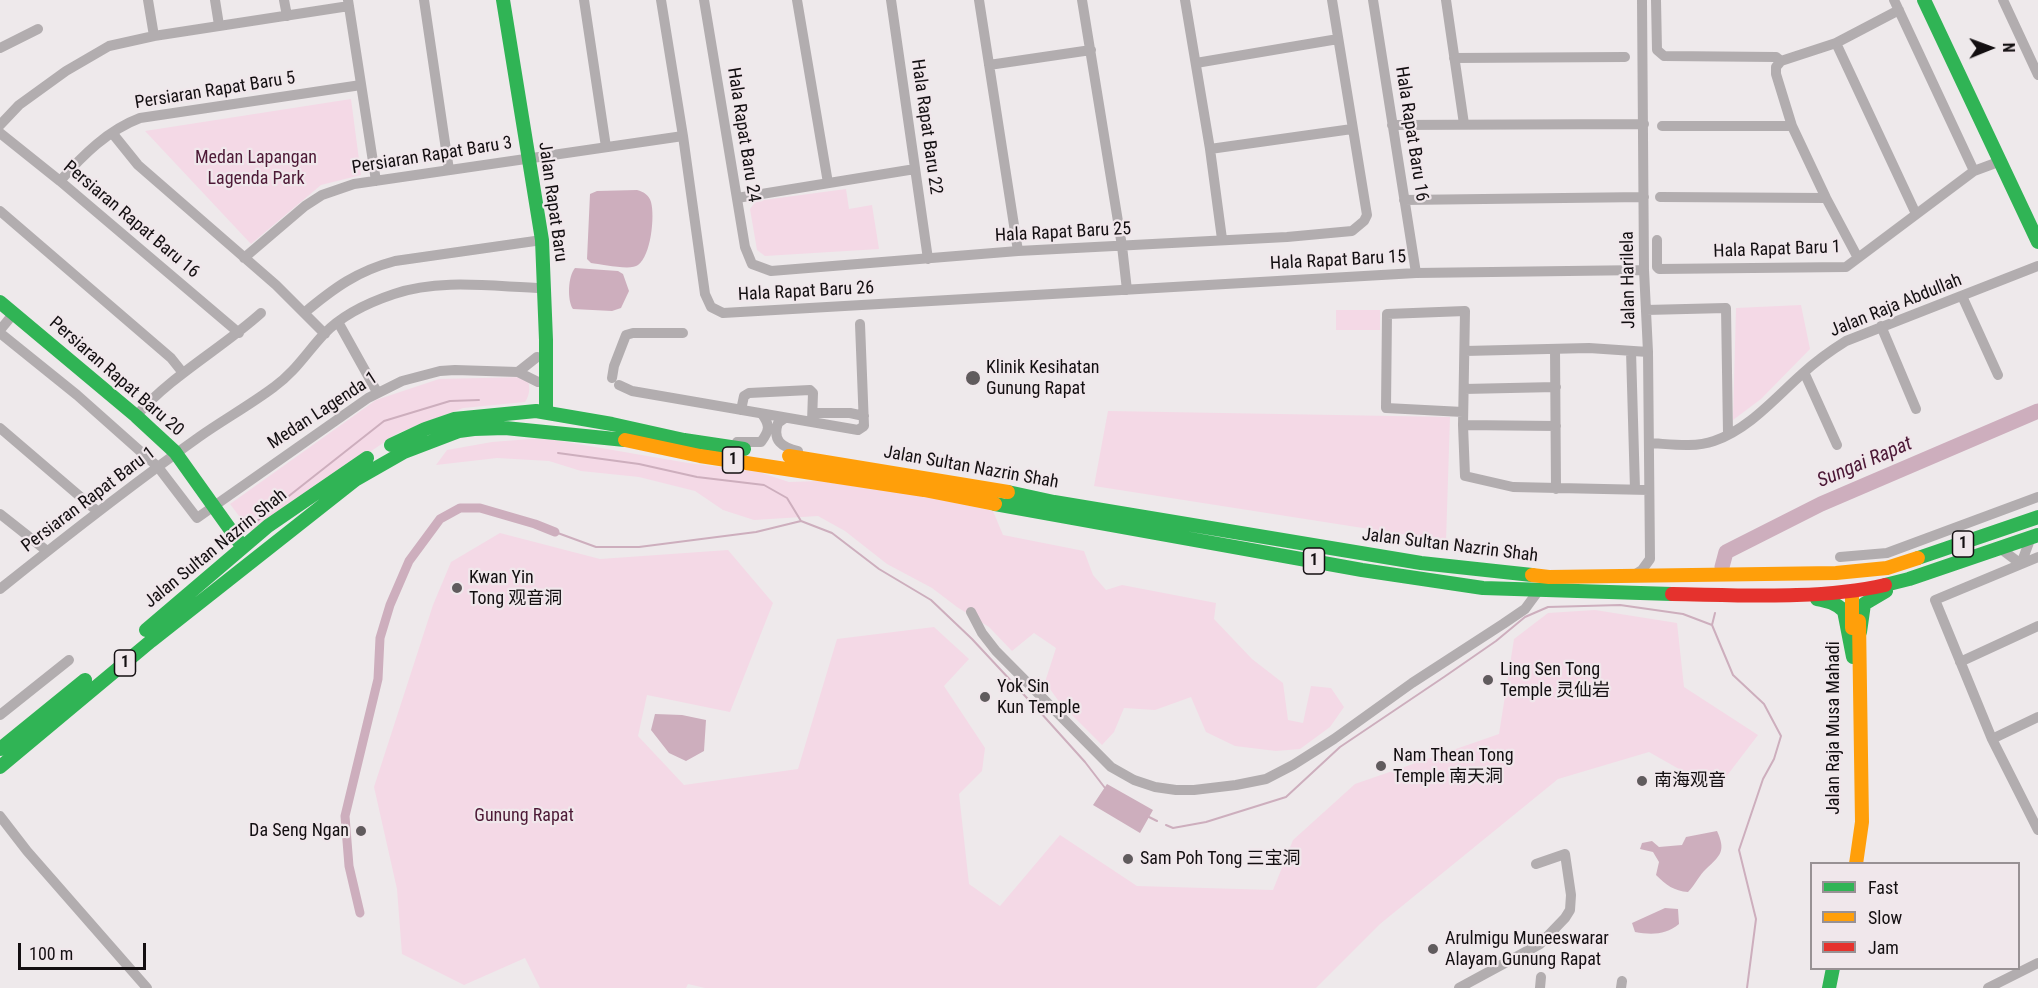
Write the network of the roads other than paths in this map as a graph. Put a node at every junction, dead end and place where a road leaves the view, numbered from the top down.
1 (148, 0) edge
2 (215, 0) edge
3 (284, 0) edge
4 (424, 0) edge
5 (503, 0) edge
6 (584, 0) edge
7 (661, 0) edge
8 (704, 0) edge
9 (797, 0) edge
10 (891, 0) edge
11 (979, 0) edge
12 (1082, 0) edge
13 (1185, 0) edge
14 (1332, 0) edge
15 (1373, 0) edge
16 (1446, 0) edge
17 (1642, 0) edge
18 (1656, 0) edge
19 (1924, 0) edge
20 (2003, 0) edge
21 (348, 3) edge
22 (1896, 5) edge
23 (287, 16) junction
24 (219, 25) junction
25 (38, 29) dead end
26 (154, 36) junction
27 (1338, 39) junction
28 (1836, 43) junction
29 (0, 48) edge
30 (1091, 50) junction
31 (1625, 57) dead end
32 (1454, 58) junction
33 (1780, 61) junction
34 (1196, 63) junction
35 (990, 65) junction
36 (2038, 75) edge
37 (361, 85) junction
38 (0, 124) edge
39 (1464, 124) junction
40 (1644, 124) junction
41 (1392, 125) junction
42 (1662, 126) dead end
43 (1792, 126) junction
44 (1352, 129) junction
45 (0, 133) edge
46 (113, 134) junction
47 (683, 136) junction
48 (606, 147) junction
49 (1210, 149) junction
50 (528, 158) junction
51 (2001, 161) junction
52 (915, 169) junction
53 (449, 170) junction
54 (1974, 171) junction
55 (60, 181) junction
56 (376, 181) junction
57 (828, 183) junction
58 (1644, 197) junction
59 (1660, 197) dead end
60 (737, 198) junction
61 (1826, 198) junction
62 (1404, 200) junction
63 (0, 211) edge
64 (1916, 214) junction
65 (1222, 239) junction
66 (542, 240) junction
67 (1657, 240) dead end
68 (2038, 242) edge
69 (1122, 246) junction
70 (1018, 251) junction
71 (244, 258) junction
72 (928, 258) junction
73 (1858, 258) junction
74 (2038, 266) edge
75 (760, 268) joint
76 (1644, 270) junction
77 (1416, 273) junction
78 (544, 288) junction
79 (1127, 290) junction
80 (1035, 296) joint
81 (1962, 296) junction
82 (0, 302) edge
83 (1646, 310) junction
84 (544, 312) junction
85 (14, 313) junction
86 (261, 313) dead end
87 (304, 313) junction
88 (338, 322) junction
89 (860, 324) dead end
90 (1881, 326) junction
91 (0, 331) edge
92 (239, 333) junction
93 (683, 333) dead end
94 (325, 334) junction
95 (1555, 349) junction
96 (1465, 351) junction
97 (1631, 351) junction
98 (1648, 352) junction
99 (537, 357) junction
100 (518, 372) junction
101 (1804, 372) junction
102 (183, 373) junction
103 (1998, 375) dead end
104 (538, 382) junction
105 (1556, 387) junction
106 (1464, 389) junction
107 (377, 392) junction
108 (1916, 409) dead end
109 (741, 410) junction
110 (1463, 411) junction
111 (762, 414) junction
112 (540, 415) junction
113 (136, 416) junction
114 (785, 417) junction
115 (812, 418) junction
116 (1463, 425) junction
117 (1557, 426) junction
118 (0, 428) edge
119 (505, 428) junction
120 (1728, 434) junction
121 (630, 441) junction
122 (1649, 443) junction
123 (719, 445) junction
124 (1837, 445) dead end
125 (176, 454) junction
126 (817, 459) junction
127 (158, 467) junction
128 (1556, 489) junction
129 (1635, 489) junction
130 (1649, 490) junction
131 (2038, 496) edge
132 (213, 506) junction
133 (98, 511) junction
134 (0, 514) edge
135 (2038, 517) edge
136 (2035, 536) edge
137 (280, 538) junction
138 (242, 546) junction
139 (2001, 549) junction
140 (47, 551) junction
141 (1840, 557) dead end
142 (2038, 558) edge
143 (1650, 559) junction
144 (2021, 564) junction
145 (1887, 568) junction
146 (1634, 575) junction
147 (1666, 575) junction
148 (1761, 575) junction
149 (1909, 579) junction
150 (226, 581) junction
151 (0, 589) edge
152 (1855, 589) junction
153 (1539, 590) junction
154 (1778, 595) junction
155 (971, 612) dead end
156 (2038, 626) edge
157 (1860, 632) junction
158 (1853, 657) junction
159 (69, 660) dead end
160 (1960, 662) junction
161 (0, 715) edge
162 (2038, 717) edge
163 (1992, 739) junction
164 (0, 749) edge
165 (0, 767) edge
166 (0, 816) edge
167 (2038, 830) edge
168 (1846, 862) edge
169 (1856, 862) edge
170 (1536, 864) dead end
171 (2038, 963) edge
172 (1823, 970) edge
173 (1833, 970) edge
174 (2013, 976) junction
175 (147, 988) edge
176 (1459, 988) edge
177 (1818, 988) edge
178 (1828, 988) edge
179 (1988, 988) edge
180 (2019, 988) edge

1 - 26 street
2 - 24 street
3 - 23 street
4 - 53 street
5 - 50 main road, Jalan Rapat Baru
6 - 48 street
7 - 47 street, Hala Rapat Baru 26
8 - 60 street, Hala Rapat Baru 24
9 - 57 street
10 - 52 street, Hala Rapat Baru 22
11 - 35 street
12 - 30 street
13 - 34 street
14 - 27 street
15 - 41 street, Hala Rapat Baru 16
16 - 32 street
17 - 40 street, Jalan Harilela
18 - 33 street
19 - 51 main road
20 - 36 street
21 - 23 street
21 - 37 street
22 - 28 street
22 - 54 street
23 - 24 street
24 - 26 street
25 - 29 street
26 - 38 street
27 - 34 street
27 - 44 street
28 - 33 street
28 - 64 street
30 - 35 street
30 - 69 street
31 - 32 street
32 - 39 street
33 - 43 street
34 - 49 street
35 - 70 street
37 - 46 street, Persiaran Rapat Baru 5
37 - 56 street
39 - 40 street
39 - 41 street
40 - 58 street, Jalan Harilela
41 - 62 street, Hala Rapat Baru 16
42 - 43 street
43 - 61 street
44 - 49 street
44 - 65 street, Hala Rapat Baru 25
45 - 55 street, Persiaran Rapat Baru 16
46 - 55 street, Persiaran Rapat Baru 5
46 - 71 street
47 - 48 street, Persiaran Rapat Baru 3
47 - 80 street, Hala Rapat Baru 26
48 - 50 street, Persiaran Rapat Baru 3
49 - 65 street
50 - 53 street, Persiaran Rapat Baru 3
50 - 66 main road, Jalan Rapat Baru
51 - 54 street, Hala Rapat Baru 1
51 - 68 main road
52 - 57 street
52 - 72 street, Hala Rapat Baru 22
53 - 56 street, Persiaran Rapat Baru 3
54 - 64 street, Hala Rapat Baru 1
55 - 92 street, Persiaran Rapat Baru 16
56 - 71 street, Persiaran Rapat Baru 3
57 - 60 street
58 - 62 street
58 - 76 street, Jalan Harilela
59 - 61 street
60 - 75 street, Hala Rapat Baru 24
61 - 73 street
62 - 77 street, Hala Rapat Baru 16
63 - 102 street
64 - 73 street, Hala Rapat Baru 1
65 - 69 street, Hala Rapat Baru 25
66 - 78 main road, Jalan Rapat Baru
66 - 87 street
67 - 73 street, Hala Rapat Baru 1
69 - 70 street, Hala Rapat Baru 25
69 - 79 street
70 - 72 street, Hala Rapat Baru 25
71 - 87 street
72 - 75 street, Hala Rapat Baru 25
74 - 81 street, Jalan Raja Abdullah
76 - 77 street, Hala Rapat Baru 15
76 - 83 street, Jalan Harilela
77 - 79 street, Hala Rapat Baru 15
78 - 84 main road, Jalan Rapat Baru
78 - 88 street, Persiaran Rapat Baru 1
79 - 80 street, Hala Rapat Baru 15
81 - 90 street, Jalan Raja Abdullah
81 - 103 street
82 - 85 main road, Persiaran Rapat Baru 20
83 - 98 street, Jalan Harilela
83 - 120 street
84 - 99 main road
84 - 112 main road, Jalan Rapat Baru
85 - 91 street
85 - 113 main road, Persiaran Rapat Baru 20
86 - 92 street
87 - 94 street
88 - 94 street, Persiaran Rapat Baru 1
88 - 107 street
89 - 115 street
90 - 101 street, Jalan Raja Abdullah
90 - 108 street
91 - 127 street
92 - 102 street
93 - 109 street
94 - 125 street, Persiaran Rapat Baru 1
95 - 96 street
95 - 97 street
95 - 105 street
96 - 106 street
96 - 110 street
97 - 98 street
97 - 129 street
98 - 122 street, Jalan Harilela
99 - 100 street
99 - 104 main road
100 - 104 street
100 - 107 street, Medan Lagenda 1
101 - 120 street, Jalan Raja Abdullah
101 - 124 street
102 - 113 street
104 - 112 main road
105 - 106 street
105 - 117 street
106 - 110 street
107 - 132 street, Medan Lagenda 1
109 - 111 street
109 - 115 street
110 - 116 street
111 - 114 street
111 - 123 street
112 - 119 main road
112 - 121 main road
112 - 123 main road, Jalan Sultan Nazrin Shah / 1
112 - 138 main road, Jalan Sultan Nazrin Shah / 1
113 - 125 main road, Persiaran Rapat Baru 20
114 - 115 street
114 - 126 street
116 - 117 street
116 - 128 street
117 - 128 street
118 - 133 street
119 - 121 main road, Jalan Sultan Nazrin Shah / 1
119 - 137 main road, Jalan Sultan Nazrin Shah / 1
120 - 122 street, Jalan Raja Abdullah
121 - 153 main road, Jalan Sultan Nazrin Shah / 1
122 - 130 street, Jalan Harilela
123 - 126 main road, Jalan Sultan Nazrin Shah / 1
125 - 127 street, Persiaran Rapat Baru 1
125 - 132 main road, Persiaran Rapat Baru 20
126 - 146 main road, Jalan Sultan Nazrin Shah / 1
127 - 132 street, Medan Lagenda 1
127 - 133 street, Persiaran Rapat Baru 1
128 - 129 street
129 - 130 street
130 - 143 street, Jalan Harilela
131 - 141 street
132 - 138 main road, Persiaran Rapat Baru 20
133 - 140 street, Persiaran Rapat Baru 1
134 - 140 street
135 - 145 main road, Jalan Sultan Nazrin Shah / 1
136 - 139 main road, Jalan Sultan Nazrin Shah / 1
136 - 144 street
137 - 138 main road
137 - 150 main road, Jalan Sultan Nazrin Shah / 1
138 - 150 main road
138 - 164 main road, Jalan Sultan Nazrin Shah / 1
139 - 144 street
139 - 149 main road, Jalan Sultan Nazrin Shah / 1
140 - 151 street, Persiaran Rapat Baru 1
142 - 144 street
143 - 146 street
143 - 147 street
144 - 160 street
145 - 148 main road, Jalan Sultan Nazrin Shah / 1
145 - 152 main road
146 - 147 main road, Jalan Sultan Nazrin Shah / 1
147 - 148 main road, Jalan Sultan Nazrin Shah / 1
148 - 152 main road
149 - 152 main road, Jalan Sultan Nazrin Shah / 1
149 - 157 main road
150 - 165 main road, Jalan Sultan Nazrin Shah / 1
152 - 154 main road, Jalan Sultan Nazrin Shah / 1
152 - 157 main road
152 - 158 main road, Jalan Raja Musa Mahadi
153 - 154 main road, Jalan Sultan Nazrin Shah / 1
153 - 155 street
154 - 158 main road
156 - 160 street
157 - 169 main road, Jalan Raja Musa Mahadi
158 - 168 main road, Jalan Raja Musa Mahadi
159 - 161 street
160 - 163 street
162 - 163 street
163 - 167 street
166 - 175 street
170 - 176 street
171 - 174 street
172 - 177 main road
173 - 178 main road
174 - 179 street
174 - 180 street

